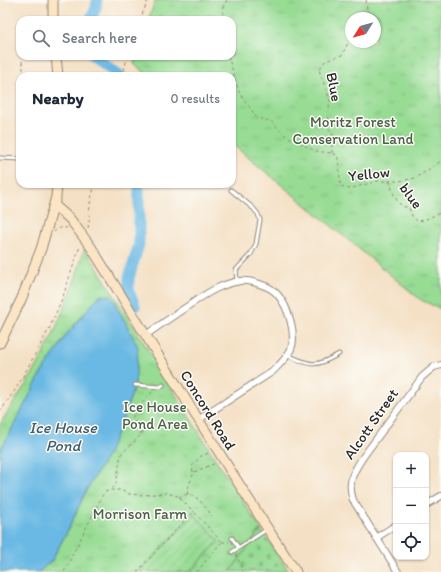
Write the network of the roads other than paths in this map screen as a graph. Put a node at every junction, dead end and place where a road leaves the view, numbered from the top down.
1 (52, 0) edge
2 (53, 16) edge
3 (56, 60) edge
4 (58, 72) edge
5 (0, 158) edge
6 (16, 159) edge
7 (57, 188) edge
8 (231, 190) dead end
9 (54, 205) junction
10 (237, 282) junction
11 (146, 335) junction
12 (0, 342) edge
13 (339, 354) dead end
14 (287, 355) junction
15 (441, 365) edge
16 (135, 385) dead end
17 (163, 385) dead end
18 (198, 420) junction
19 (441, 496) edge
20 (429, 502) edge
21 (393, 527) edge
22 (267, 529) junction
23 (232, 538) dead end
24 (376, 538) junction
25 (238, 548) junction
26 (233, 551) road end
27 (296, 572) edge
28 (398, 572) edge

1 - 2 street
3 - 4 street
5 - 6 lane
7 - 9 street
8 - 10 lane
9 - 11 street, Concord Road
9 - 12 street
10 - 11 street
10 - 14 street
11 - 18 street, Concord Road
13 - 14 lane
14 - 18 street
15 - 24 street, Alcott Street
16 - 17 lane
18 - 22 street, Concord Road
19 - 20 street
21 - 24 street
22 - 25 lane
22 - 27 street, Concord Road
23 - 25 lane
24 - 28 street, Alcott Street
25 - 26 lane

